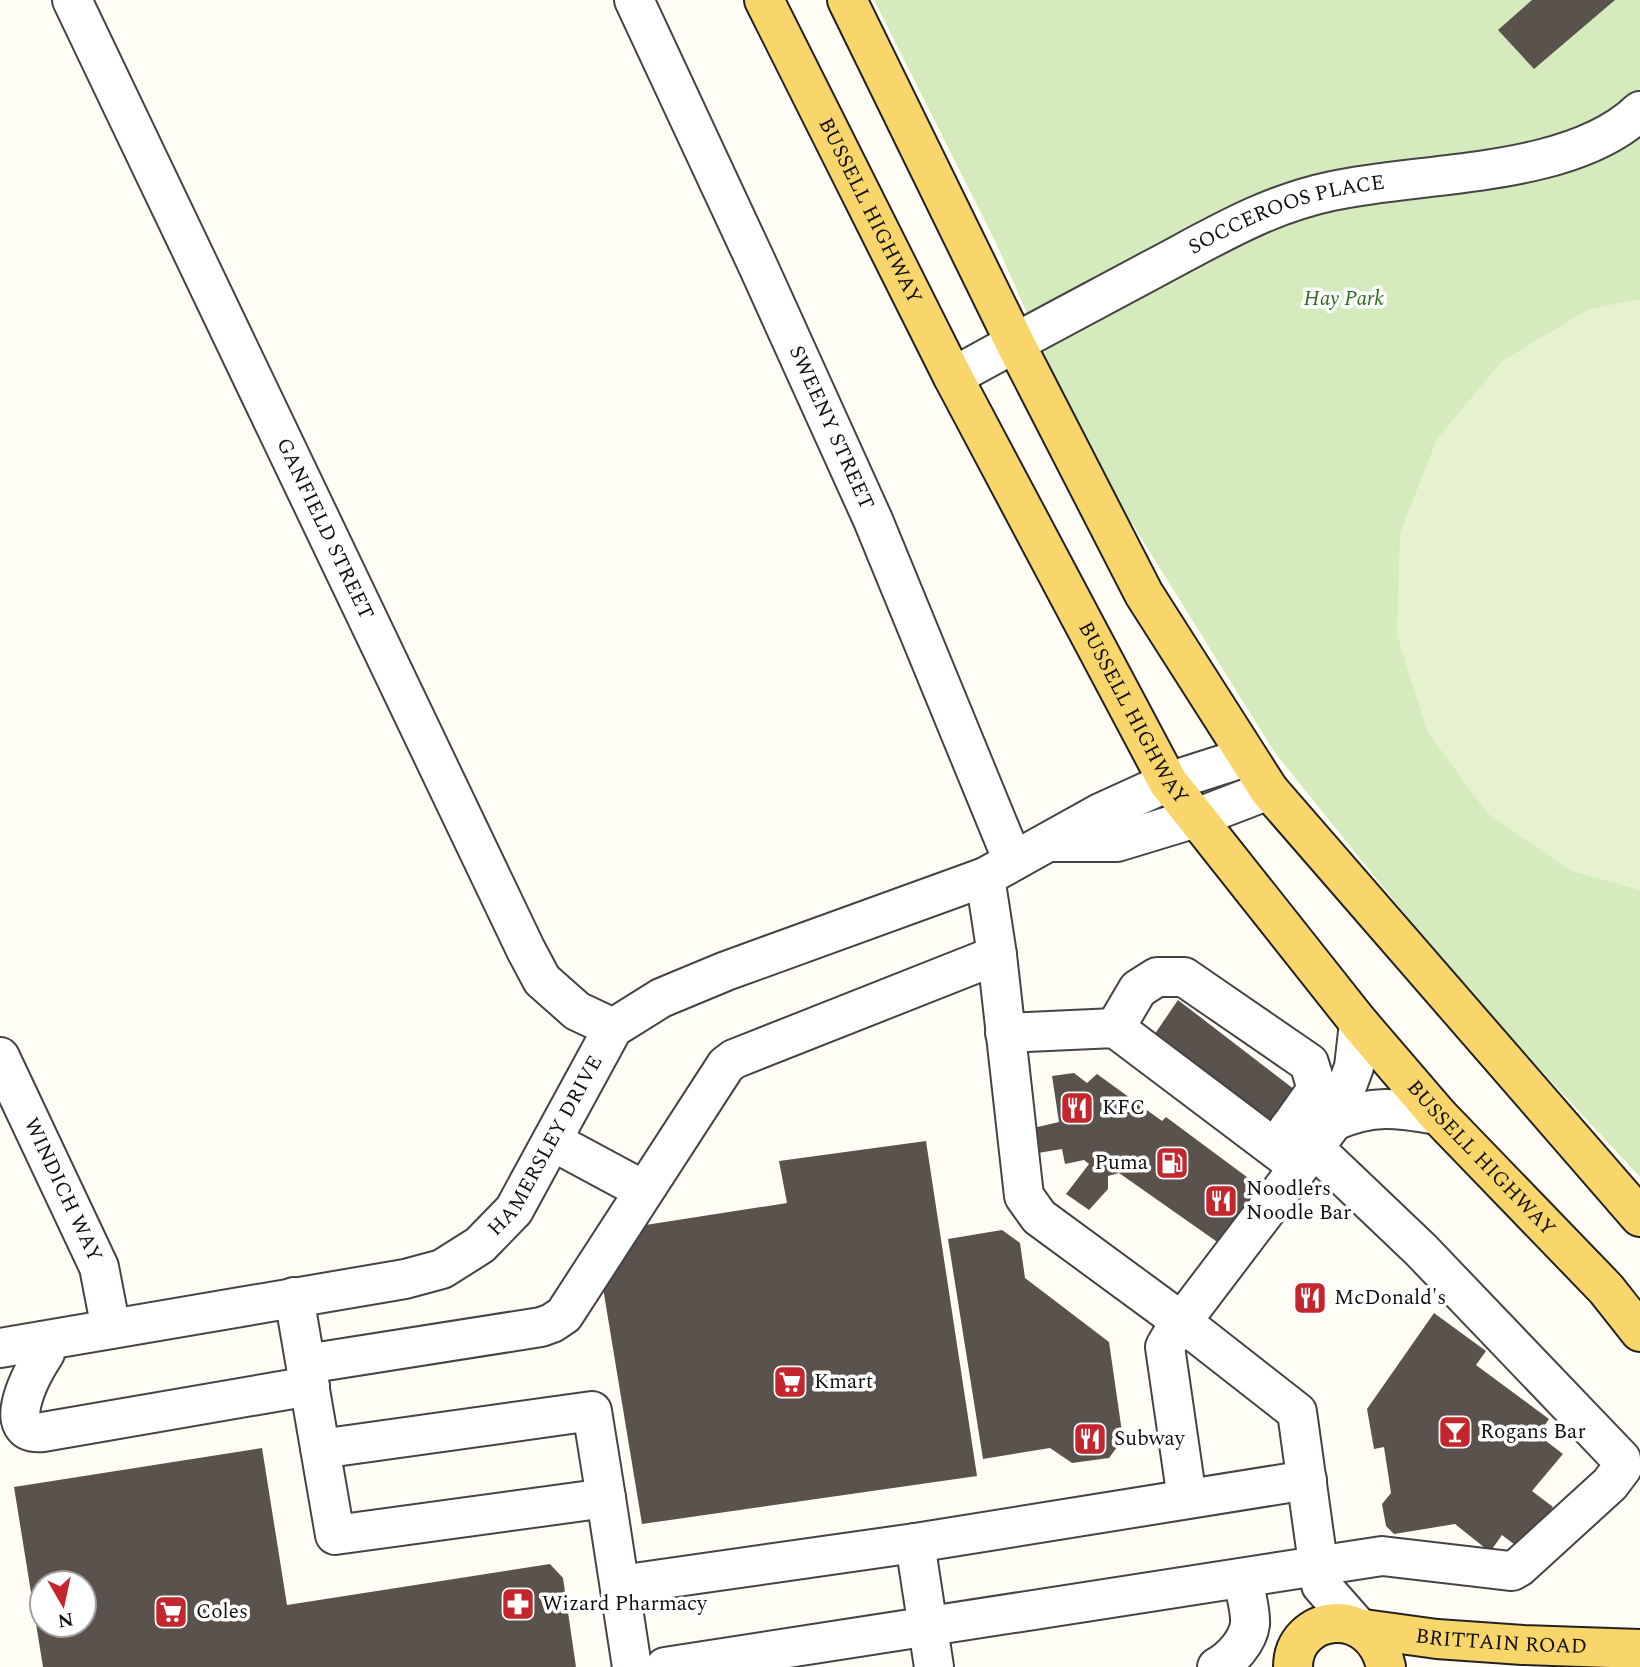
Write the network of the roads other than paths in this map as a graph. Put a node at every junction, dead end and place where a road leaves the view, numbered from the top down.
1 (72, 0) edge
2 (634, 0) edge
3 (764, 0) edge
4 (846, 0) edge
5 (1640, 111) edge
6 (1015, 343) junction
7 (953, 377) junction
8 (1246, 757) junction
9 (1168, 782) junction
10 (1269, 790) junction
11 (1196, 818) junction
12 (1051, 842) junction
13 (999, 869) junction
14 (997, 955) junction
15 (1359, 1023) junction
16 (613, 1028) junction
17 (1115, 1028) junction
18 (1005, 1033) junction
19 (0, 1057) edge
20 (1437, 1115) junction
21 (552, 1141) junction
22 (1303, 1143) junction
23 (643, 1190) junction
24 (1640, 1217) edge
25 (294, 1297) junction
26 (1182, 1322) junction
27 (111, 1329) junction
28 (1640, 1332) edge
29 (43, 1341) junction
30 (0, 1348) edge
31 (308, 1375) junction
32 (320, 1449) junction
33 (1307, 1480) junction
34 (606, 1498) junction
35 (1188, 1499) junction
36 (915, 1543) junction
37 (1319, 1576) junction
38 (1243, 1579) junction
39 (620, 1585) junction
40 (928, 1628) junction
41 (1361, 1628) junction
42 (1640, 1648) edge
43 (1292, 1660) edge
44 (632, 1667) edge
45 (665, 1667) edge
46 (934, 1667) edge
47 (1217, 1667) edge
48 (1387, 1667) edge

1 - 16 street, GANFIELD STREET
2 - 13 street, SWEENY STREET
3 - 7 main road, BUSSELL HIGHWAY
4 - 6 main road
5 - 6 street, SOCCEROOS PLACE
6 - 7 street, SOCCEROOS PLACE
6 - 8 main road
7 - 9 main road, BUSSELL HIGHWAY
8 - 9 street, HAMERSLEY DRIVE
8 - 10 main road
9 - 11 main road, BUSSELL HIGHWAY
9 - 12 street, HAMERSLEY DRIVE
10 - 11 street, HAMERSLEY DRIVE
10 - 24 main road
11 - 12 street, HAMERSLEY DRIVE
11 - 15 main road, BUSSELL HIGHWAY
12 - 13 street, HAMERSLEY DRIVE
13 - 14 street, SWEENY STREET
13 - 16 street, HAMERSLEY DRIVE
14 - 18 street, SWEENY STREET
14 - 23 street
15 - 20 main road, BUSSELL HIGHWAY
15 - 22 street
16 - 21 street, HAMERSLEY DRIVE
17 - 18 street
17 - 22 street
17 - 22 street
18 - 26 street, SWEENY STREET
19 - 27 street, WINDICH WAY
20 - 22 street
20 - 28 main road, BUSSELL HIGHWAY
21 - 23 street
21 - 25 street, HAMERSLEY DRIVE
22 - 26 street
22 - 37 street
23 - 31 street
25 - 27 street, HAMERSLEY DRIVE
25 - 31 street
26 - 33 street, SWEENY STREET
26 - 35 street
27 - 29 street, HAMERSLEY DRIVE
29 - 30 street, HAMERSLEY DRIVE
29 - 31 street
31 - 32 street
32 - 34 street
32 - 34 street
33 - 35 street
33 - 37 street, SWEENY STREET
34 - 39 street
35 - 36 street
36 - 39 street
36 - 40 street
37 - 38 street
37 - 41 street
37 - 43 street
38 - 40 street
38 - 47 street
39 - 44 street
40 - 45 street
40 - 46 street
41 - 42 main road, BRITTAIN ROAD
41 - 43 main road, BRITTAIN ROAD
41 - 48 main road

